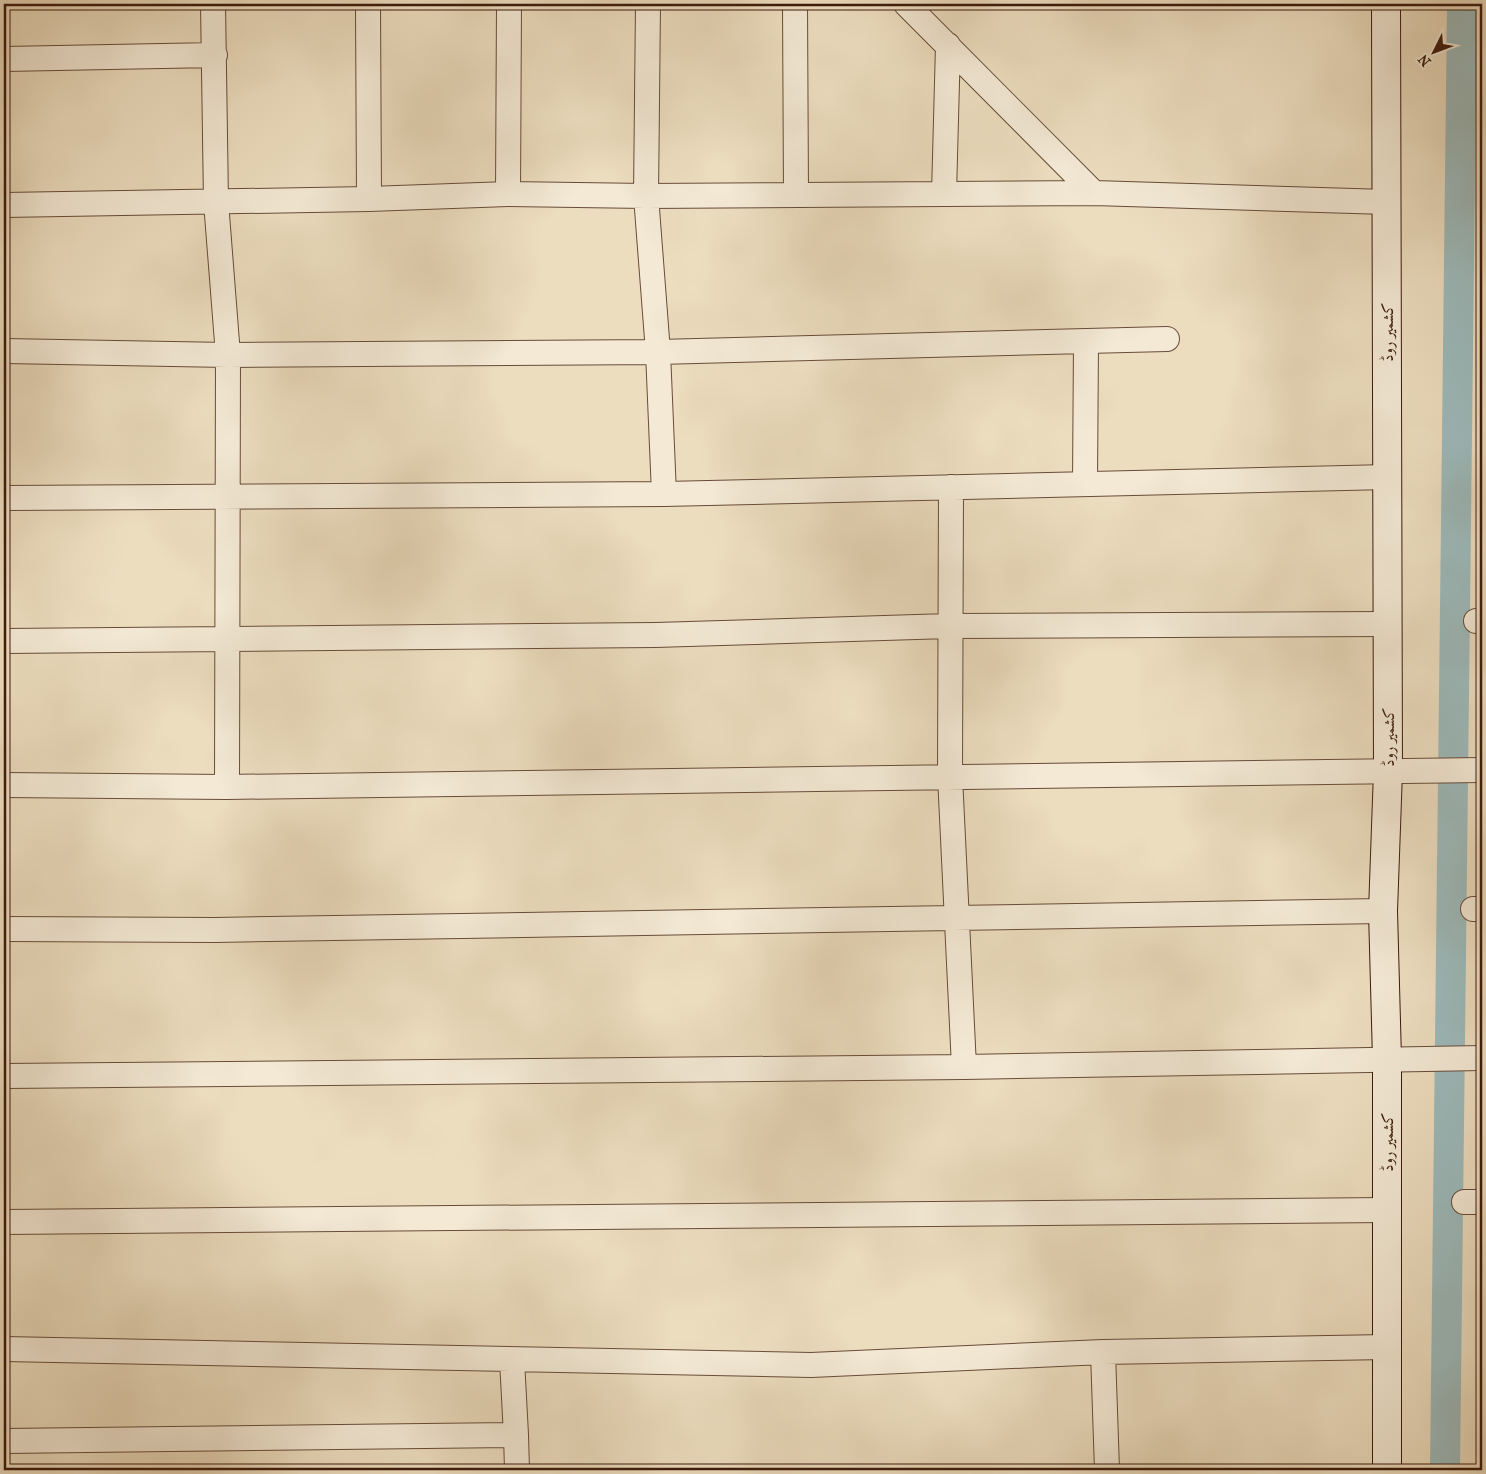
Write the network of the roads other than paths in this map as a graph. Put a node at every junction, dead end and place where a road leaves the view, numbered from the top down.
1 (214, 4) edge
2 (368, 4) edge
3 (509, 4) edge
4 (648, 4) edge
5 (795, 4) edge
6 (906, 4) edge
7 (1386, 4) edge
8 (948, 45) junction
9 (215, 55) junction
10 (4, 58) edge
11 (1094, 193) junction
12 (508, 194) junction
13 (944, 194) junction
14 (796, 195) junction
15 (646, 196) junction
16 (369, 199) junction
17 (216, 202) junction
18 (1387, 202) junction
19 (4, 205) edge
20 (1167, 340) dead end
21 (1086, 341) junction
22 (4, 351) edge
23 (658, 352) junction
24 (228, 355) junction
25 (1388, 476) junction
26 (1085, 484) junction
27 (951, 487) junction
28 (664, 494) junction
29 (228, 497) junction
30 (4, 498) edge
31 (1388, 624) junction
32 (949, 626) junction
33 (228, 640) junction
34 (4, 641) edge
35 (1482, 770) edge
36 (1389, 771) junction
37 (950, 776) junction
38 (4, 785) edge
39 (227, 787) junction
40 (1383, 911) junction
41 (958, 919) junction
42 (4, 929) edge
43 (1482, 1058) edge
44 (1388, 1059) junction
45 (964, 1067) junction
46 (4, 1076) edge
47 (1387, 1210) junction
48 (4, 1222) edge
49 (1387, 1347) junction
50 (4, 1349) edge
51 (1103, 1352) junction
52 (512, 1360) junction
53 (516, 1435) junction
54 (4, 1441) edge
55 (517, 1470) edge
56 (1107, 1470) edge
57 (1387, 1470) edge

1 - 9 street
2 - 16 street
3 - 12 street
4 - 15 street
5 - 14 street
6 - 8 street
7 - 18 main road, کشمیر روڈ
8 - 11 street
8 - 13 street
9 - 10 street
9 - 17 street
11 - 13 street
11 - 18 street
12 - 15 street
12 - 16 street
13 - 14 street
14 - 15 street
15 - 23 street
16 - 17 street
17 - 19 street
17 - 24 street
18 - 25 main road, کشمیر روڈ
20 - 21 street
21 - 23 street
21 - 26 street
22 - 24 street
23 - 24 street
23 - 28 street
24 - 29 street
25 - 26 street
25 - 31 main road, کشمیر روڈ
26 - 27 street
27 - 28 street
27 - 32 street
28 - 29 street
29 - 30 street
29 - 33 street
31 - 32 street
31 - 36 main road, کشمیر روڈ
32 - 33 street
32 - 37 street
33 - 34 street
33 - 39 street
35 - 36 street
36 - 37 street
36 - 40 main road, کشمیر روڈ
37 - 39 street
37 - 41 street
38 - 39 street
40 - 41 street
40 - 44 main road, کشمیر روڈ
41 - 42 street
41 - 45 street
43 - 44 street
44 - 45 street
44 - 47 main road, کشمیر روڈ
45 - 46 street
47 - 48 street
47 - 49 main road, کشمیر روڈ
49 - 51 street
49 - 57 main road, کشمیر روڈ
50 - 52 street
51 - 52 street
51 - 56 street
52 - 53 street
53 - 54 street
53 - 55 street

